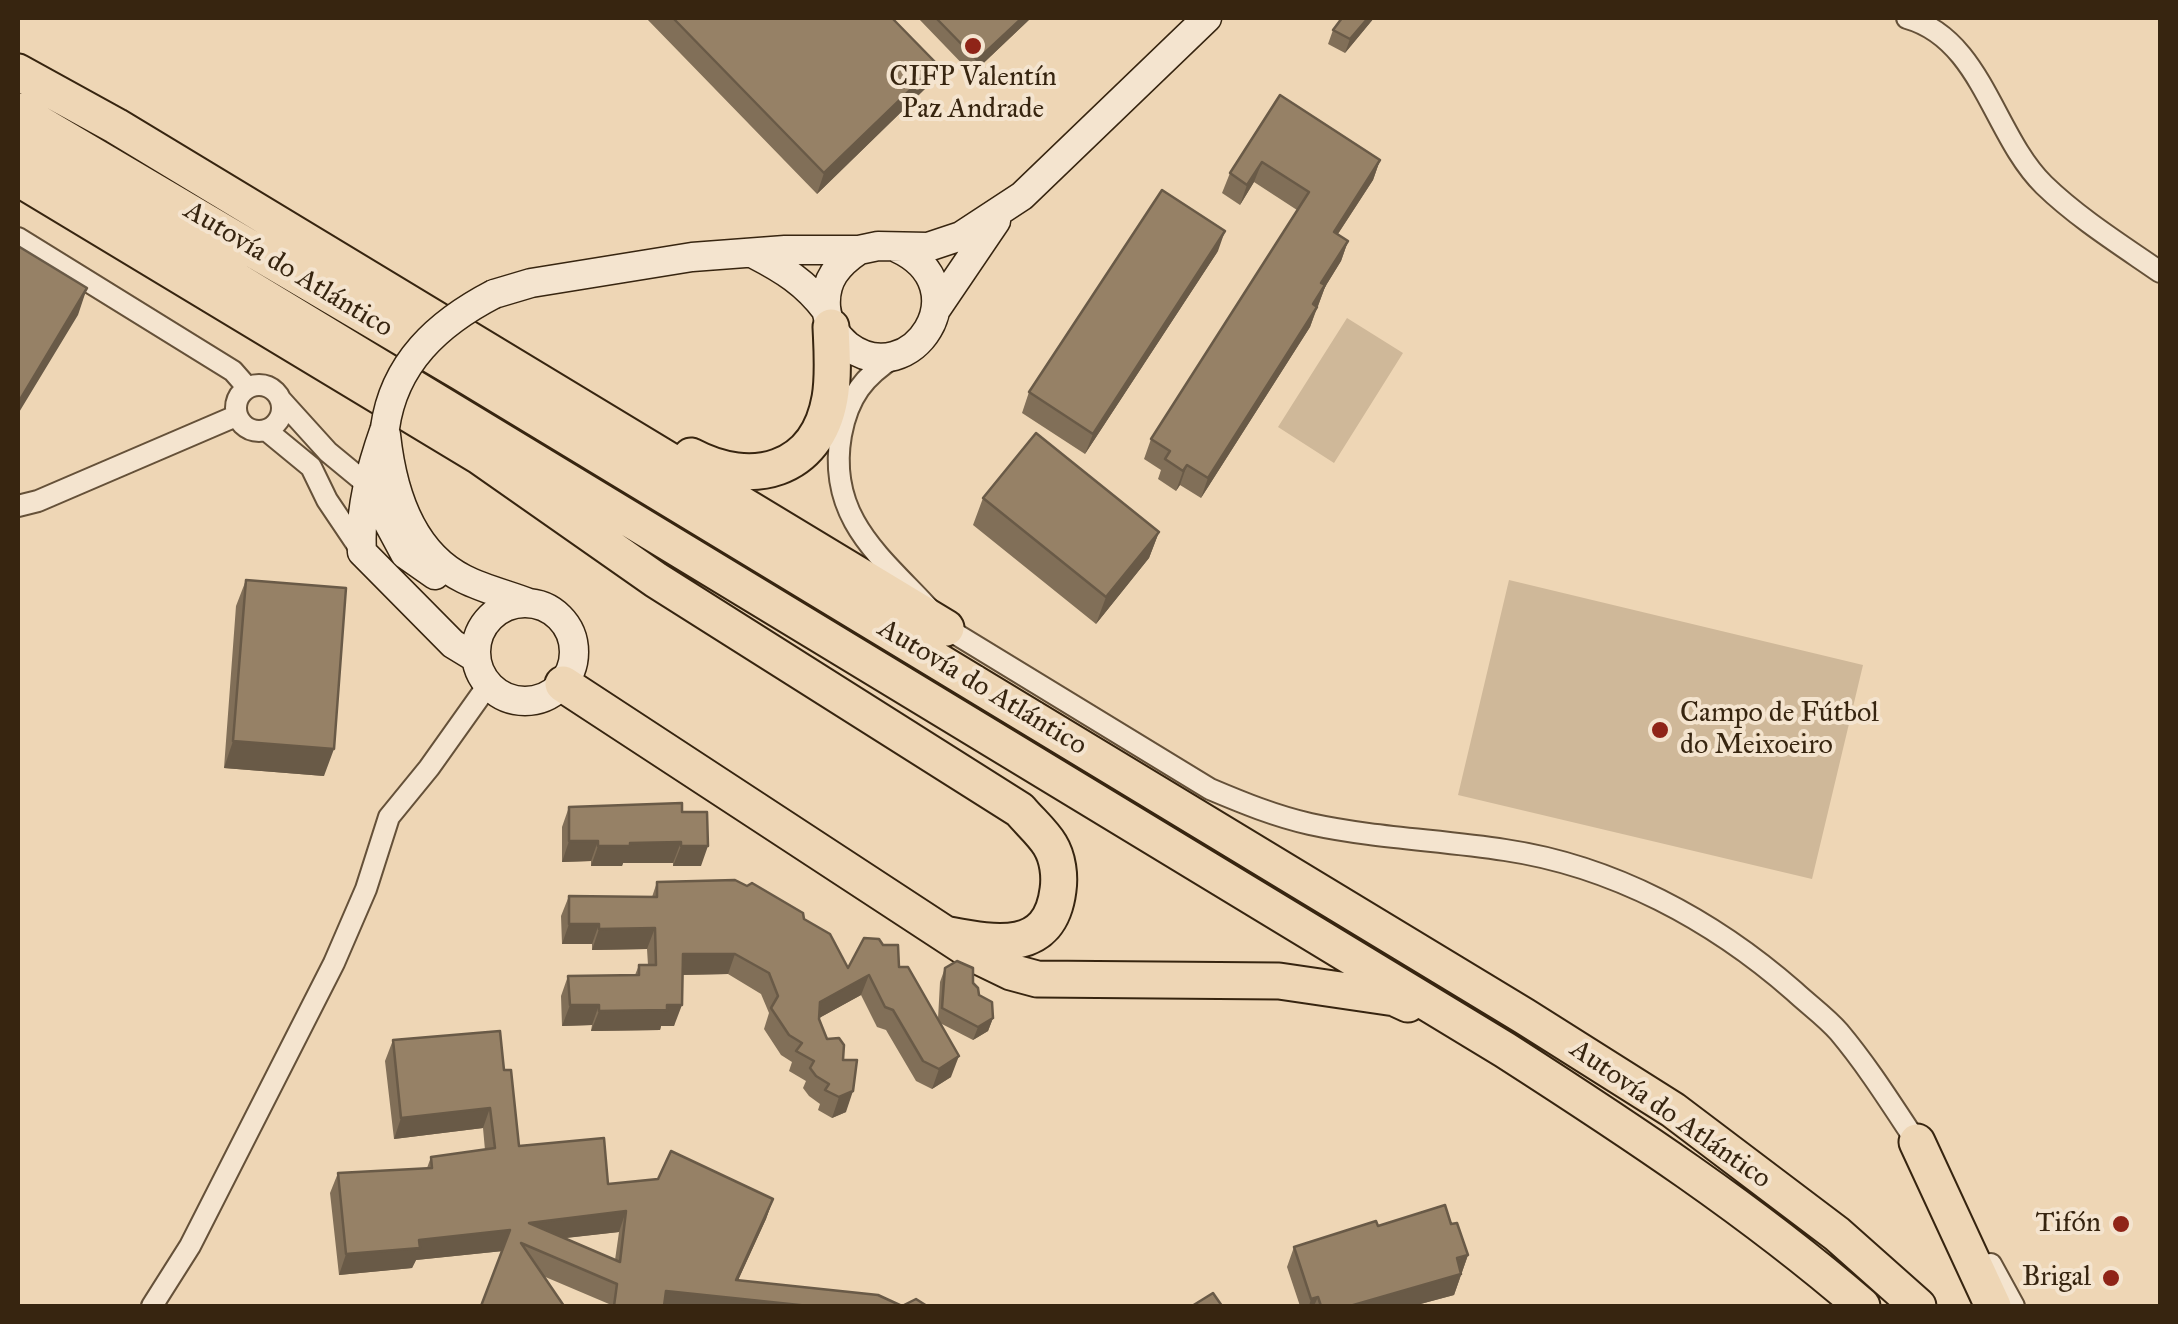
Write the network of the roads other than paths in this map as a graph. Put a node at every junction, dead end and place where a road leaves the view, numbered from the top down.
1 (1207, 18) edge
2 (1907, 18) edge
3 (18, 72) edge
4 (18, 111) edge
5 (18, 148) edge
6 (18, 178) edge
7 (1002, 211) junction
8 (18, 238) edge
9 (896, 248) junction
10 (859, 250) junction
11 (752, 253) junction
12 (2160, 272) edge
13 (936, 308) junction
14 (829, 318) junction
15 (900, 354) junction
16 (247, 386) junction
17 (280, 399) junction
18 (236, 416) junction
19 (606, 423) junction
20 (386, 428) junction
21 (266, 430) junction
22 (368, 485) junction
23 (18, 506) edge
24 (362, 552) junction
25 (462, 578) junction
26 (529, 603) junction
27 (946, 628) junction
28 (476, 658) junction
29 (488, 684) junction
30 (563, 684) junction
31 (949, 935) junction
32 (1505, 1050) junction
33 (1917, 1142) junction
34 (152, 1306) edge
35 (1862, 1306) edge
36 (1918, 1306) edge
37 (1993, 1306) edge
38 (2014, 1306) edge

1 - 7 main road
2 - 12 street
3 - 19 highway
4 - 36 highway, Autovía do Atlántico
5 - 32 highway, Autovía do Atlántico
6 - 31 highway
7 - 9 main road
7 - 13 main road
8 - 16 street
9 - 10 main road
9 - 13 main road
10 - 11 main road
10 - 14 main road
11 - 14 main road
11 - 20 main road, bridge
13 - 15 main road
14 - 15 main road
14 - 19 highway
15 - 27 street
16 - 17 street
16 - 18 street
17 - 21 street
17 - 22 street
18 - 21 street
18 - 23 street
19 - 27 highway
20 - 22 main road
20 - 25 main road
21 - 24 street
22 - 24 main road
22 - 25 main road
24 - 28 main road
25 - 26 main road
26 - 28 main road
26 - 30 main road
27 - 33 street
28 - 29 main road
29 - 30 main road
29 - 34 street
30 - 31 highway
31 - 32 highway
32 - 35 highway, Autovía do Atlántico
33 - 37 highway
33 - 38 street

